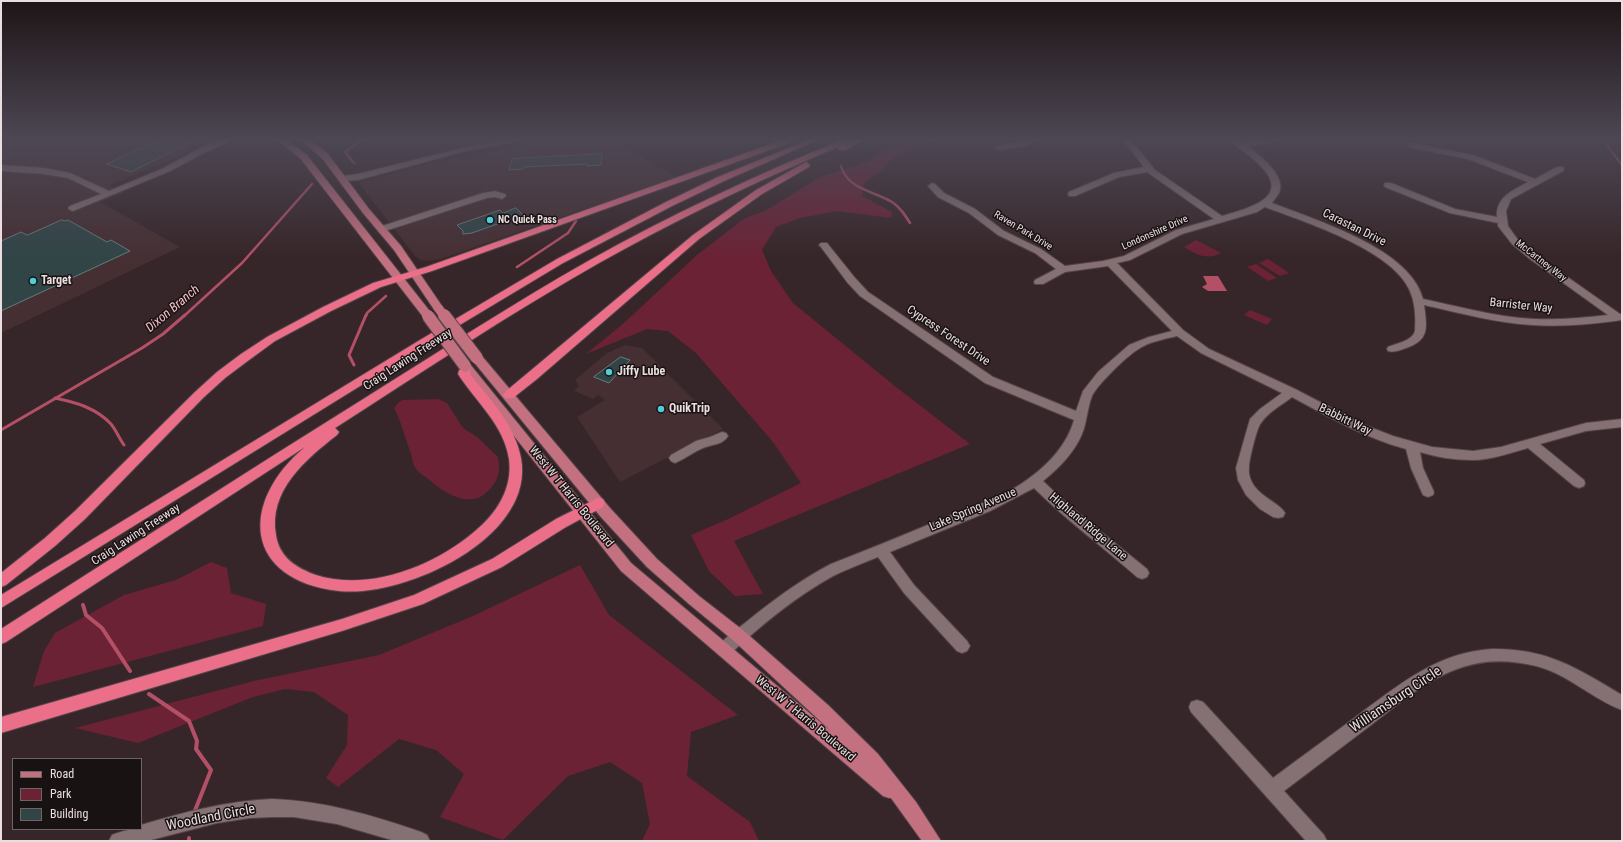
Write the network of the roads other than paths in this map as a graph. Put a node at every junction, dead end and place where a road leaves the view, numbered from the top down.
1 (77, 179) edge
2 (137, 179) edge
3 (142, 179) edge
4 (321, 179) edge
5 (345, 179) edge
6 (679, 179) edge
7 (721, 179) edge
8 (757, 179) edge
9 (782, 179) edge
10 (1107, 179) edge
11 (1164, 179) edge
12 (1276, 179) edge
13 (1528, 179) edge
14 (1540, 179) edge
15 (1535, 182) junction
16 (1388, 185) dead end
17 (932, 186) dead end
18 (107, 193) junction
19 (1072, 194) dead end
20 (502, 196) dead end
21 (1266, 204) junction
22 (1220, 219) junction
23 (1502, 220) junction
24 (382, 229) junction
25 (824, 244) dead end
26 (1110, 262) junction
27 (1062, 269) junction
28 (416, 273) junction
29 (400, 278) junction
30 (1039, 282) dead end
31 (1419, 301) junction
32 (1619, 317) edge
33 (1179, 332) junction
34 (1392, 349) dead end
35 (465, 366) junction
36 (1291, 392) junction
37 (508, 395) junction
38 (376, 396) junction
39 (1081, 418) junction
40 (1622, 423) edge
41 (717, 439) dead end
42 (1529, 442) junction
43 (1412, 446) junction
44 (675, 458) dead end
45 (1035, 481) junction
46 (1579, 483) dead end
47 (1428, 492) dead end
48 (598, 503) junction
49 (582, 511) junction
50 (1278, 513) dead end
51 (880, 549) junction
52 (1142, 573) dead end
53 (1, 581) edge
54 (1, 602) edge
55 (739, 636) junction
56 (1, 637) edge
57 (962, 646) dead end
58 (724, 650) junction
59 (1622, 703) edge
60 (1197, 706) dead end
61 (1, 725) edge
62 (1271, 790) junction
63 (910, 808) junction
64 (118, 841) edge
65 (422, 841) edge
66 (932, 841) edge
67 (1318, 841) edge

1 - 18 street
2 - 18 street
3 - 18 street
4 - 29 main road, West W T Harris Boulevard
5 - 24 main road, West W T Harris Boulevard
6 - 28 highway
7 - 54 highway, Craig Lawing Freeway
8 - 38 highway, Craig Lawing Freeway
9 - 37 highway
10 - 19 street
11 - 22 street
12 - 21 street
13 - 15 street
14 - 15 street
15 - 23 street
16 - 23 street
17 - 27 street, Raven Park Drive
20 - 24 street
21 - 22 street, Londonshire Drive
21 - 31 street, Carastan Drive
22 - 26 street, Londonshire Drive
23 - 32 street, McCartney Way
24 - 28 main road, West W T Harris Boulevard
25 - 39 street, Cypress Forest Drive
26 - 27 street, Londonshire Drive
26 - 33 street, Babbitt Way
27 - 30 street, Londonshire Drive
28 - 29 highway
28 - 37 main road, West W T Harris Boulevard, bridge
29 - 35 main road, West W T Harris Boulevard, bridge
29 - 53 highway
31 - 32 street, Barrister Way
31 - 34 street, Carastan Drive
33 - 36 street, Babbitt Way
33 - 39 street, Lake Spring Avenue
35 - 38 highway
35 - 49 main road, West W T Harris Boulevard
36 - 43 street, Babbitt Way
36 - 50 street
37 - 48 main road, West W T Harris Boulevard
38 - 56 highway, Craig Lawing Freeway
39 - 45 street, Lake Spring Avenue
40 - 42 street, Babbitt Way
41 - 44 street
42 - 43 street, Babbitt Way
42 - 46 street
43 - 47 street
45 - 51 street, Lake Spring Avenue
45 - 52 street, Highland Ridge Lane
48 - 49 highway
48 - 55 main road, West W T Harris Boulevard
49 - 58 main road, West W T Harris Boulevard
49 - 61 highway
51 - 55 street, Lake Spring Avenue
51 - 57 street
55 - 58 street, Lake Spring Avenue
55 - 63 main road, West W T Harris Boulevard
58 - 63 main road, West W T Harris Boulevard
59 - 62 street, Williamsburg Circle
60 - 62 street
62 - 67 street
63 - 66 main road, West W T Harris Boulevard
64 - 65 street, Woodland Circle

